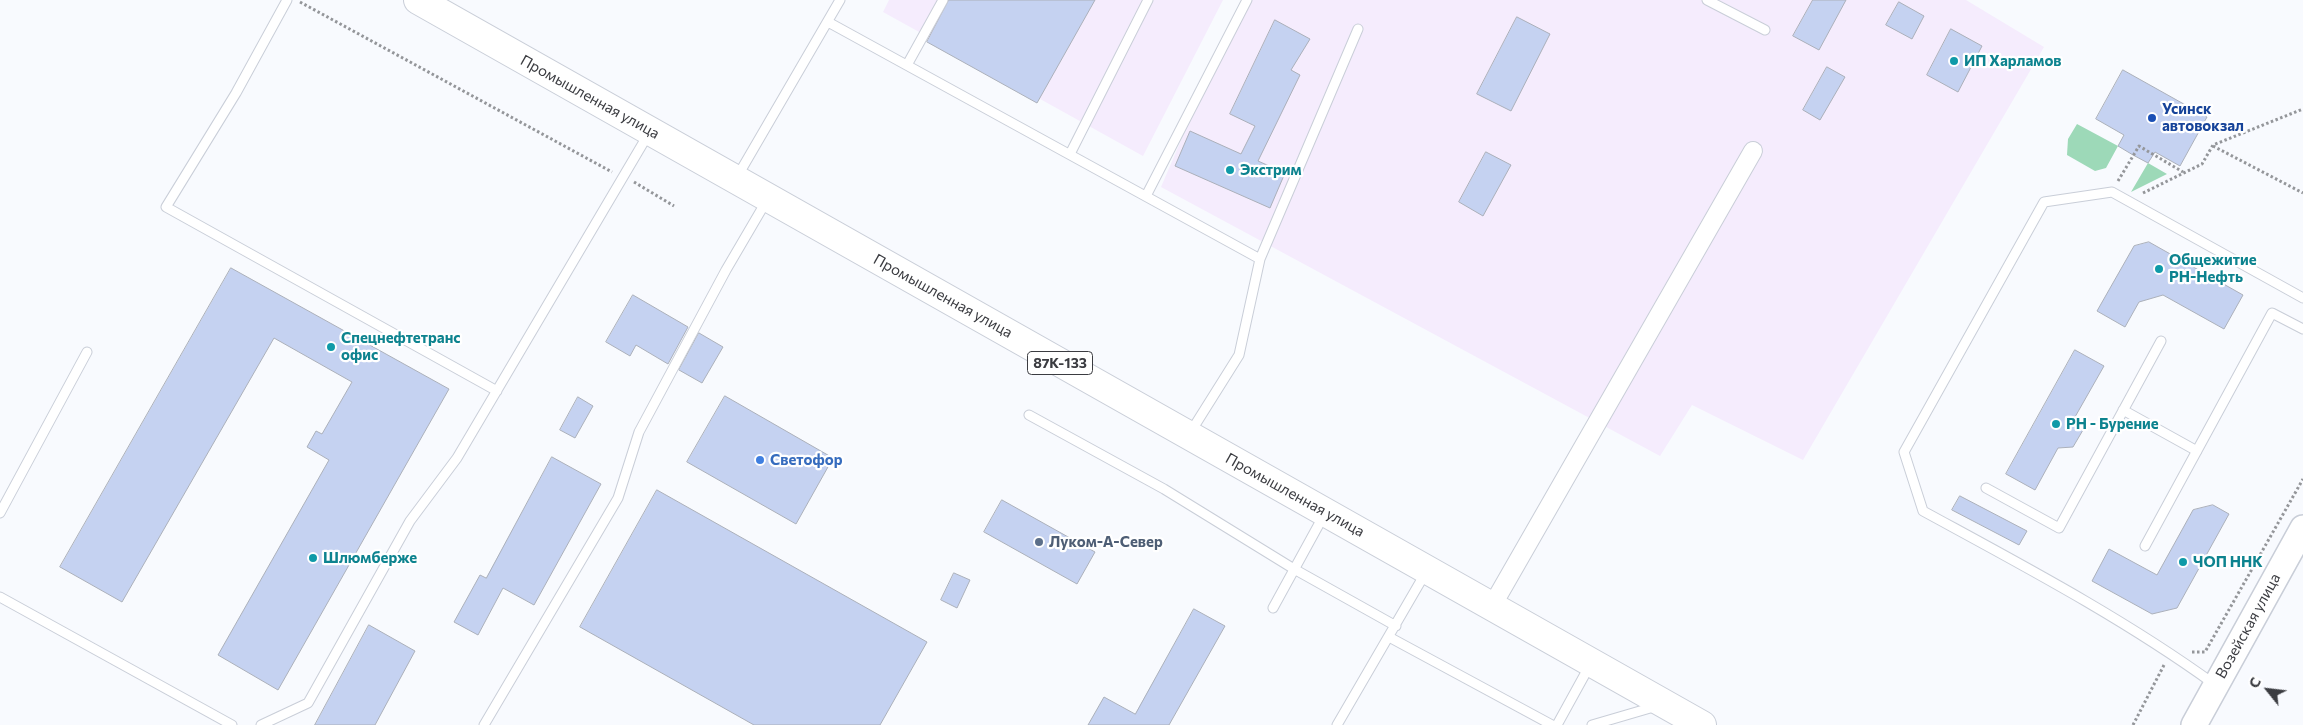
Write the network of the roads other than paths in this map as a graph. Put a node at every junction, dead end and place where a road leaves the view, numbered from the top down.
1 (288, 0) edge
2 (418, 0) edge
3 (840, 0) edge
4 (943, 0) edge
5 (1148, 0) edge
6 (1247, 0) edge
7 (1707, 0) edge
8 (828, 22) junction
9 (1358, 29) dead end
10 (1765, 30) dead end
11 (907, 65) junction
12 (650, 131) junction
13 (1753, 151) dead end
14 (1070, 154) junction
15 (736, 179) junction
16 (1146, 196) junction
17 (768, 198) junction
18 (1260, 259) junction
19 (2303, 298) edge
20 (2303, 329) edge
21 (2160, 341) dead end
22 (87, 352) dead end
23 (498, 391) junction
24 (2123, 410) junction
25 (1029, 415) dead end
26 (1189, 435) junction
27 (2197, 451) junction
28 (1986, 488) dead end
29 (1326, 512) junction
30 (0, 513) edge
31 (2303, 528) edge
32 (2145, 546) dead end
33 (1294, 569) junction
34 (1428, 570) junction
35 (0, 597) edge
36 (1492, 606) junction
37 (1272, 608) dead end
38 (1396, 626) junction
39 (1389, 637) junction
40 (1591, 662) junction
41 (2215, 685) junction
42 (1664, 704) junction
43 (232, 725) edge
44 (261, 725) edge
45 (484, 725) edge
46 (1337, 725) edge
47 (1552, 725) edge
48 (1557, 725) edge
49 (1592, 725) edge
50 (1702, 725) edge
51 (2194, 725) edge

1 - 23 lane
2 - 12 main road, Промышленная улица / 87К-133
3 - 8 lane
4 - 11 lane
5 - 14 lane
6 - 16 lane
7 - 10 lane
8 - 11 lane
8 - 15 lane
9 - 18 lane
11 - 14 lane
12 - 15 main road, Промышленная улица / 87К-133
12 - 23 lane
13 - 36 street
14 - 16 lane
15 - 17 main road, Промышленная улица / 87К-133
16 - 18 lane
17 - 26 main road, Промышленная улица / 87К-133
17 - 45 lane
18 - 26 lane
19 - 41 lane
20 - 27 lane
21 - 24 lane
22 - 30 lane
23 - 44 lane
24 - 27 lane
24 - 28 lane
25 - 33 lane
26 - 29 main road, Промышленная улица / 87К-133
27 - 32 lane
29 - 33 lane
29 - 34 main road, Промышленная улица / 87К-133
31 - 41 main road, Возейская улица
33 - 37 lane
33 - 38 lane
34 - 36 main road, Промышленная улица / 87К-133
34 - 38 lane
35 - 43 lane
36 - 40 main road, Промышленная улица / 87К-133
38 - 39 lane
39 - 46 lane
39 - 47 lane
40 - 42 main road, Промышленная улица / 87К-133
40 - 48 lane
41 - 51 main road, Возейская улица
42 - 49 lane
42 - 50 main road, Промышленная улица / 87К-133

